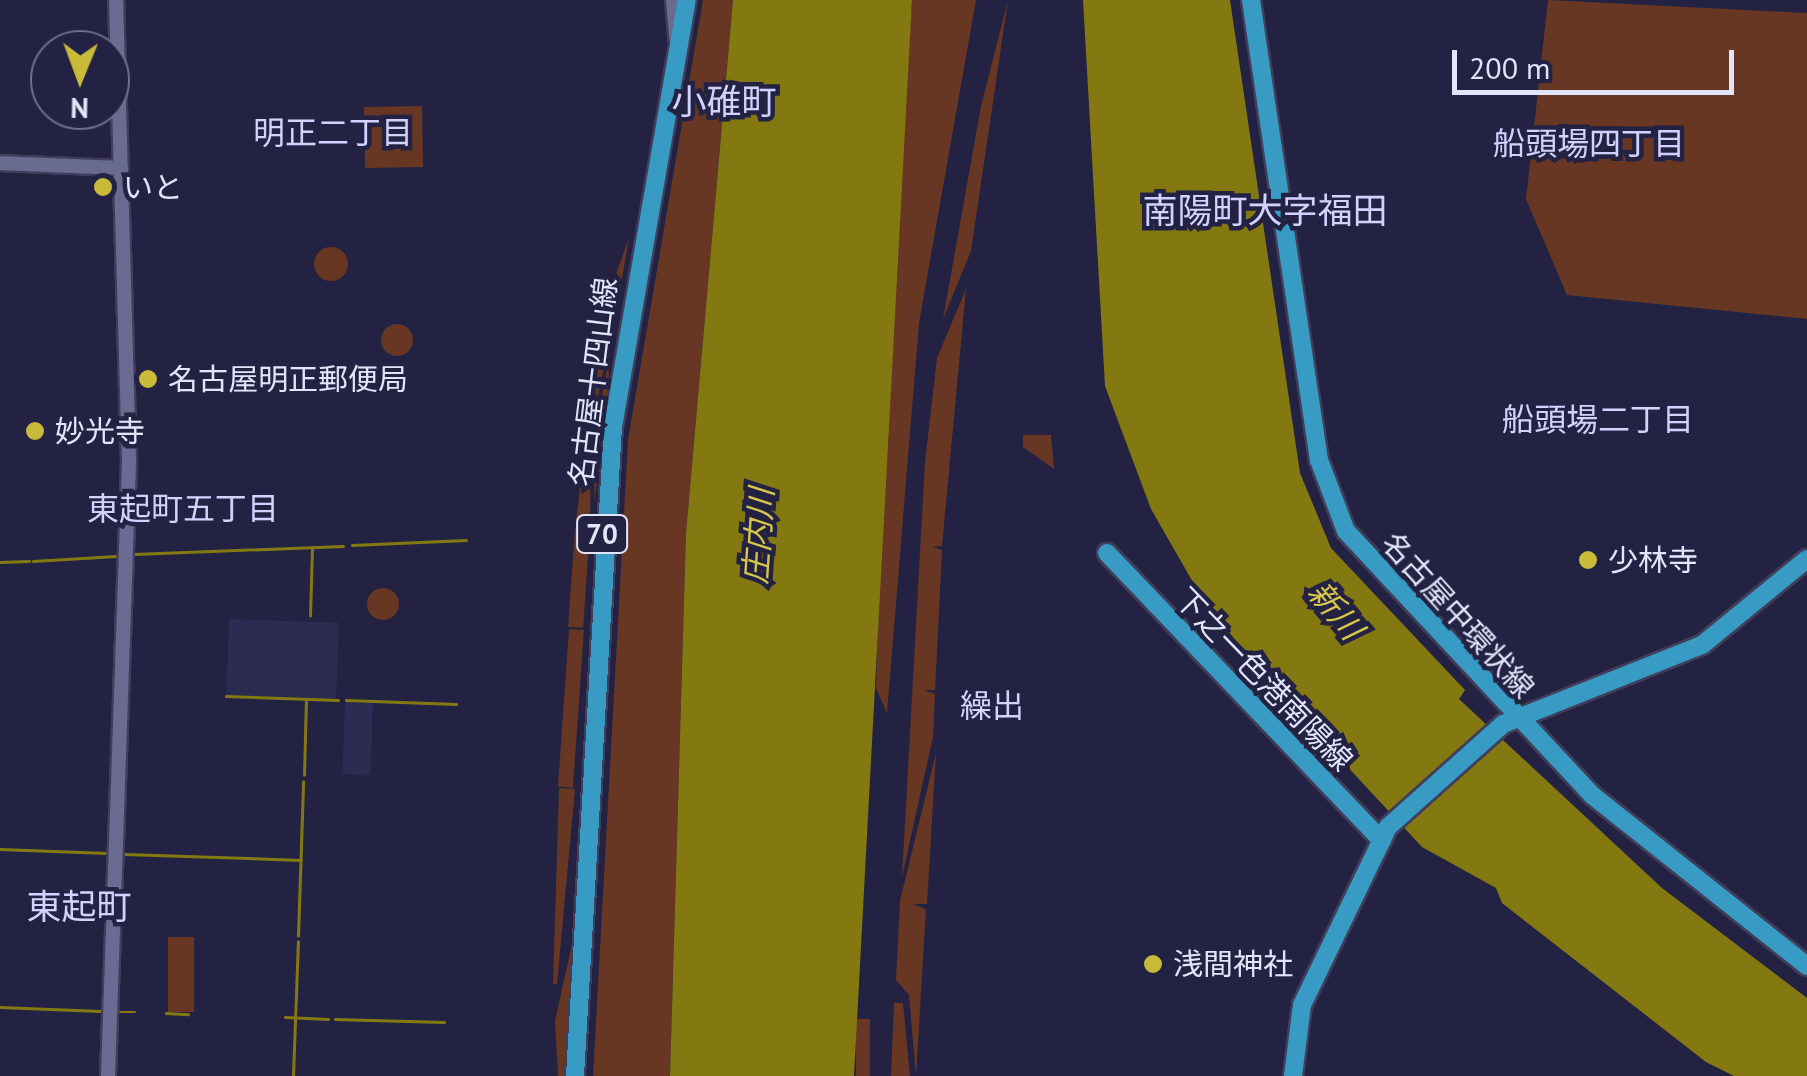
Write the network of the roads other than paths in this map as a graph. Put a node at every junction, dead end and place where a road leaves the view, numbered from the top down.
1 (116, 0) edge
2 (673, 0) edge
3 (686, 0) edge
4 (1251, 0) edge
5 (677, 54) junction
6 (0, 164) edge
7 (121, 168) junction
8 (1108, 553) dead end
9 (1807, 559) edge
10 (1508, 721) junction
11 (1385, 834) junction
12 (1807, 966) edge
13 (108, 1076) edge
14 (575, 1076) edge
15 (1293, 1076) edge

1 - 7 street
2 - 5 street
3 - 5 main road, 名古屋十四山線 / 70
4 - 10 main road, 名古屋中環状線
5 - 14 main road, 名古屋十四山線 / 70
6 - 7 street
7 - 13 street
8 - 11 main road, 下之一色港南陽線
9 - 10 main road
10 - 11 main road
10 - 12 main road, 名古屋中環状線
11 - 15 main road

